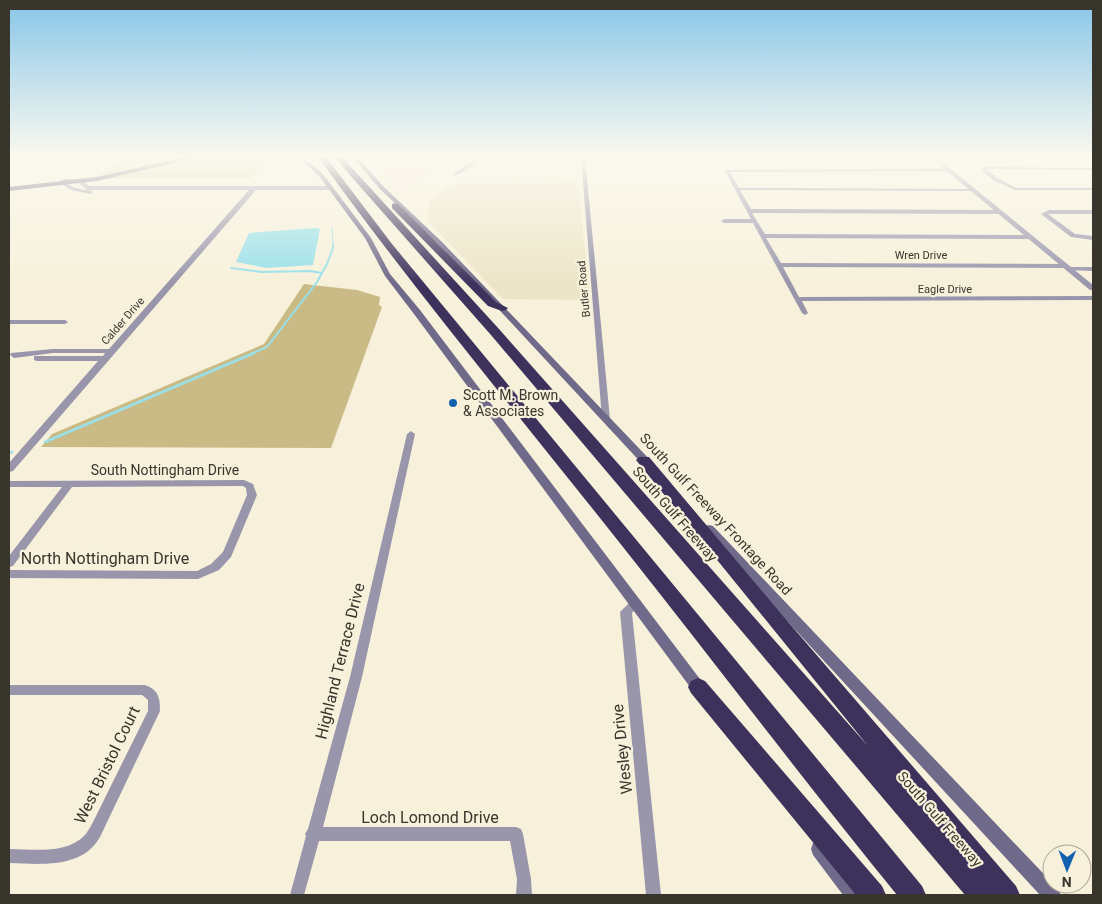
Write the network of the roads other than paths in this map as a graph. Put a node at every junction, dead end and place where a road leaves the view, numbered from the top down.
1 (244, 199) edge
2 (338, 199) edge
3 (344, 199) edge
4 (356, 199) edge
5 (381, 199) edge
6 (386, 199) edge
7 (394, 199) edge
8 (586, 199) edge
9 (743, 199) edge
10 (983, 199) edge
11 (749, 211) junction
12 (999, 212) junction
13 (1093, 212) edge
14 (724, 221) dead end
15 (754, 221) junction
16 (1058, 225) joint
17 (763, 236) junction
18 (1030, 237) junction
19 (368, 238) junction
20 (1093, 238) edge
21 (779, 265) junction
22 (1066, 267) junction
23 (1093, 269) edge
24 (1093, 288) edge
25 (1093, 298) edge
26 (798, 299) junction
27 (502, 308) junction
28 (805, 314) dead end
29 (9, 322) edge
30 (65, 322) dead end
31 (111, 352) junction
32 (11, 355) edge
33 (105, 359) junction
34 (606, 419) junction
35 (411, 434) dead end
36 (644, 460) junction
37 (9, 469) edge
38 (9, 484) edge
39 (69, 484) junction
40 (225, 556) joint
41 (9, 563) edge
42 (9, 574) edge
43 (636, 604) junction
44 (698, 687) junction
45 (9, 690) edge
46 (154, 698) joint
47 (312, 834) junction
48 (84, 845) joint
49 (9, 856) edge
50 (297, 895) edge
51 (524, 895) edge
52 (654, 895) edge
53 (854, 895) edge
54 (873, 895) edge
55 (913, 895) edge
56 (982, 895) edge
57 (1007, 895) edge
58 (1052, 895) edge

1 - 31 street, Calder Drive
2 - 19 main road
3 - 19 highway
4 - 55 highway
5 - 56 highway, South Gulf Freeway
6 - 27 highway
7 - 27 main road, South Gulf Freeway Frontage Road
8 - 34 street, Butler Road
9 - 11 street
10 - 12 street
11 - 12 street
11 - 15 street
12 - 18 street
13 - 16 street
14 - 15 street
15 - 17 street
16 - 20 street
17 - 18 street
17 - 21 street
18 - 22 street
19 - 43 main road
21 - 22 street, Wren Drive
21 - 26 street
22 - 23 street, Wren Drive
22 - 24 street
25 - 26 street, Eagle Drive
26 - 28 street
27 - 34 main road, South Gulf Freeway Frontage Road
29 - 30 street
31 - 32 street
31 - 33 street, Calder Drive
32 - 33 street
33 - 37 street, Calder Drive
34 - 36 main road, South Gulf Freeway Frontage Road
35 - 47 street, Highland Terrace Drive
36 - 57 highway
36 - 58 main road, South Gulf Freeway Frontage Road
38 - 39 street
39 - 40 street, South Nottingham Drive
39 - 41 street
40 - 42 street, North Nottingham Drive
43 - 44 main road
43 - 52 street, Wesley Drive
44 - 53 main road
44 - 54 highway
45 - 46 street
46 - 48 street, West Bristol Court
47 - 50 street, Highland Terrace Drive
47 - 51 street, Loch Lomond Drive
48 - 49 street

